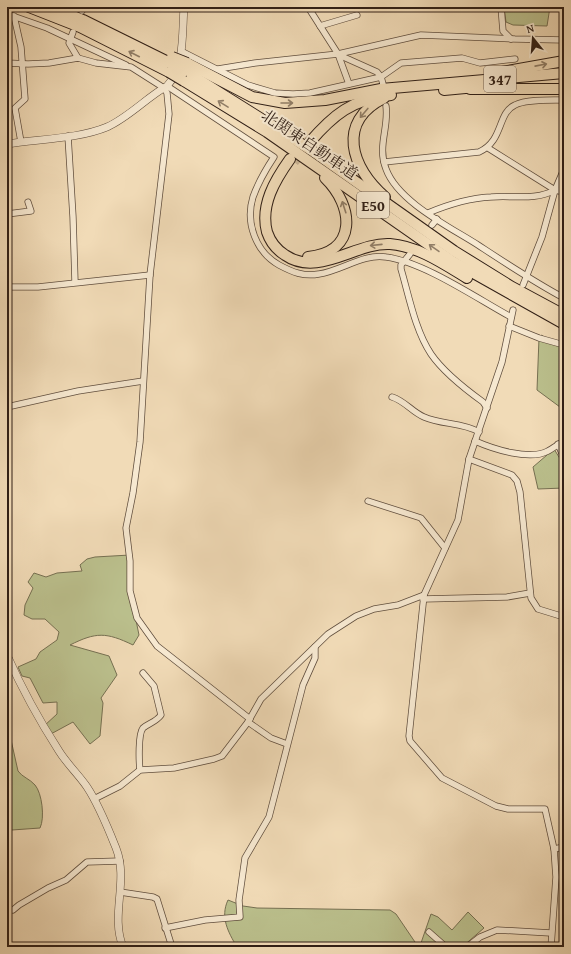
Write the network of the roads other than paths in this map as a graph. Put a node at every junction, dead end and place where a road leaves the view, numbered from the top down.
1 (30, 7) edge
2 (52, 7) edge
3 (184, 7) edge
4 (308, 7) edge
5 (501, 7) edge
6 (7, 14) edge
7 (357, 15) dead end
8 (14, 16) junction
9 (320, 26) junction
10 (73, 32) dead end
11 (69, 38) junction
12 (512, 39) junction
13 (564, 40) edge
14 (181, 51) junction
15 (338, 54) junction
16 (78, 58) junction
17 (515, 59) dead end
18 (564, 61) edge
19 (7, 63) edge
20 (22, 64) junction
21 (170, 64) junction
22 (130, 67) junction
23 (218, 69) junction
24 (185, 72) junction
25 (564, 73) edge
26 (381, 76) junction
27 (564, 77) edge
28 (349, 84) junction
29 (462, 85) junction
30 (382, 86) junction
31 (166, 87) junction
32 (437, 88) junction
33 (564, 89) edge
34 (397, 94) junction
35 (564, 100) edge
36 (386, 106) dead end
37 (236, 112) junction
38 (68, 136) junction
39 (21, 142) junction
40 (7, 144) edge
41 (488, 148) junction
42 (384, 162) junction
43 (564, 169) edge
44 (555, 190) junction
45 (564, 192) edge
46 (28, 202) dead end
47 (428, 213) junction
48 (7, 214) edge
49 (437, 219) junction
50 (432, 225) dead end
51 (410, 254) dead end
52 (404, 260) junction
53 (484, 270) junction
54 (150, 275) junction
55 (525, 277) junction
56 (75, 282) junction
57 (522, 285) dead end
58 (7, 287) edge
59 (564, 298) edge
60 (514, 310) dead end
61 (564, 315) edge
62 (511, 317) junction
63 (564, 325) edge
64 (509, 326) junction
65 (564, 345) edge
66 (143, 381) junction
67 (392, 397) dead end
68 (7, 407) edge
69 (487, 408) junction
70 (479, 432) junction
71 (475, 441) junction
72 (561, 443) edge
73 (564, 458) edge
74 (469, 459) junction
75 (368, 500) dead end
76 (445, 548) junction
77 (530, 593) junction
78 (424, 597) junction
79 (564, 617) edge
80 (315, 647) junction
81 (7, 655) edge
82 (143, 673) dead end
83 (249, 720) junction
84 (287, 744) junction
85 (140, 770) junction
86 (94, 799) junction
87 (564, 847) edge
88 (554, 849) junction
89 (120, 861) junction
90 (120, 892) junction
91 (13, 910) dead end
92 (165, 928) junction
93 (429, 932) dead end
94 (551, 932) junction
95 (123, 947) edge
96 (172, 947) edge
97 (446, 947) edge
98 (467, 947) edge
99 (551, 947) edge

21 -> 1 highway, 北関東自動車道 / E50
2 - 21 highway, 北関東自動車道 / E50
3 - 14 street
4 - 9 street
5 - 12 street
6 - 8 street
7 - 9 street
8 - 11 street
8 - 20 street
9 - 15 street
10 - 11 street
11 - 16 street
11 - 22 street
12 - 13 street
12 - 15 street
14 - 23 street
14 - 31 street
15 - 23 street
15 - 26 street
15 - 28 street
16 - 20 street
16 - 22 street
17 - 26 street
29 -> 18 highway
19 - 20 street
20 - 39 street
21 - 24 highway, 北関東自動車道 / E50, bridge
21 - 24 highway, bridge
22 - 31 street
23 - 28 street
24 -> 30 highway
37 -> 24 highway, 北関東自動車道 / E50
24 - 53 highway, 北関東自動車道 / E50
25 - 29 highway, 347
26 - 28 street
26 - 30 street
27 - 29 highway, 347
29 - 32 highway, 347
29 - 33 highway
30 - 32 highway
30 - 34 highway
31 - 38 street
31 - 52 street
31 - 54 street
32 - 34 highway
34 -> 53 highway
35 - 41 street
36 - 42 street
63 -> 37 highway, 北関東自動車道 / E50
63 -> 37 highway
38 - 39 street
38 - 56 street
39 - 40 street
41 - 42 street
41 - 44 street
42 - 47 street
43 - 44 street
44 - 45 street
44 - 47 street
44 - 55 street
46 - 48 street
47 - 49 street
49 - 50 street
49 - 55 street
51 - 52 street
52 - 62 street
52 - 69 street
53 - 61 highway, 北関東自動車道 / E50
54 - 56 street
54 - 66 street
55 - 57 street
55 - 59 street
56 - 58 street
60 - 62 street
62 - 64 street
64 - 65 street
64 - 69 street
66 - 68 street
66 - 83 street
67 - 70 street
69 - 70 street
70 - 71 street
71 - 72 street
71 - 74 street
72 - 73 street
74 - 76 street
74 - 77 street
75 - 76 street
76 - 78 street
77 - 78 street
77 - 79 street
78 - 80 street
78 - 88 street
80 - 83 street
80 - 84 street
81 - 86 street
82 - 85 street
83 - 84 street
83 - 85 street
84 - 92 street
85 - 86 street
86 - 89 street
87 - 88 street
88 - 94 street
89 - 90 street
89 - 91 street
90 - 92 street
90 - 95 street
92 - 96 street
93 - 97 street
94 - 98 street
94 - 99 street

